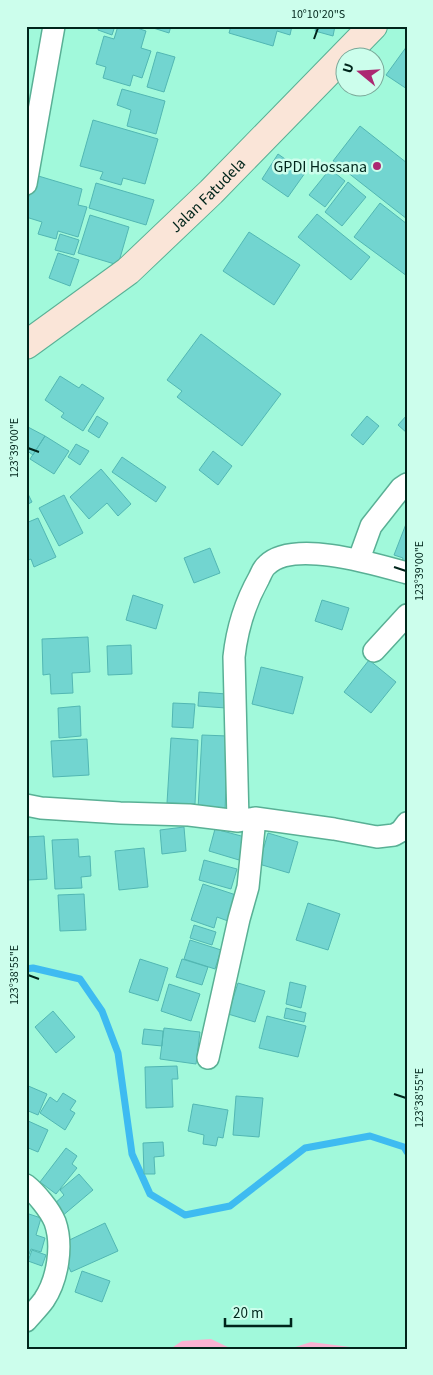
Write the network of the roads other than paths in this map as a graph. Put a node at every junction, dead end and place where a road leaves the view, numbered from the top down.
1 (54, 26) edge
2 (374, 26) edge
3 (26, 184) edge
4 (26, 345) edge
5 (407, 484) edge
6 (359, 559) junction
7 (407, 573) edge
8 (407, 615) edge
9 (374, 651) dead end
10 (26, 806) edge
11 (246, 819) junction
12 (407, 823) edge
13 (208, 1058) dead end
14 (26, 1185) edge
15 (26, 1321) edge

1 - 3 street
2 - 4 street, Jalan Fatudela
5 - 6 street
6 - 7 street
6 - 11 street
8 - 9 street
10 - 11 street
11 - 12 street
11 - 13 street
14 - 15 street

